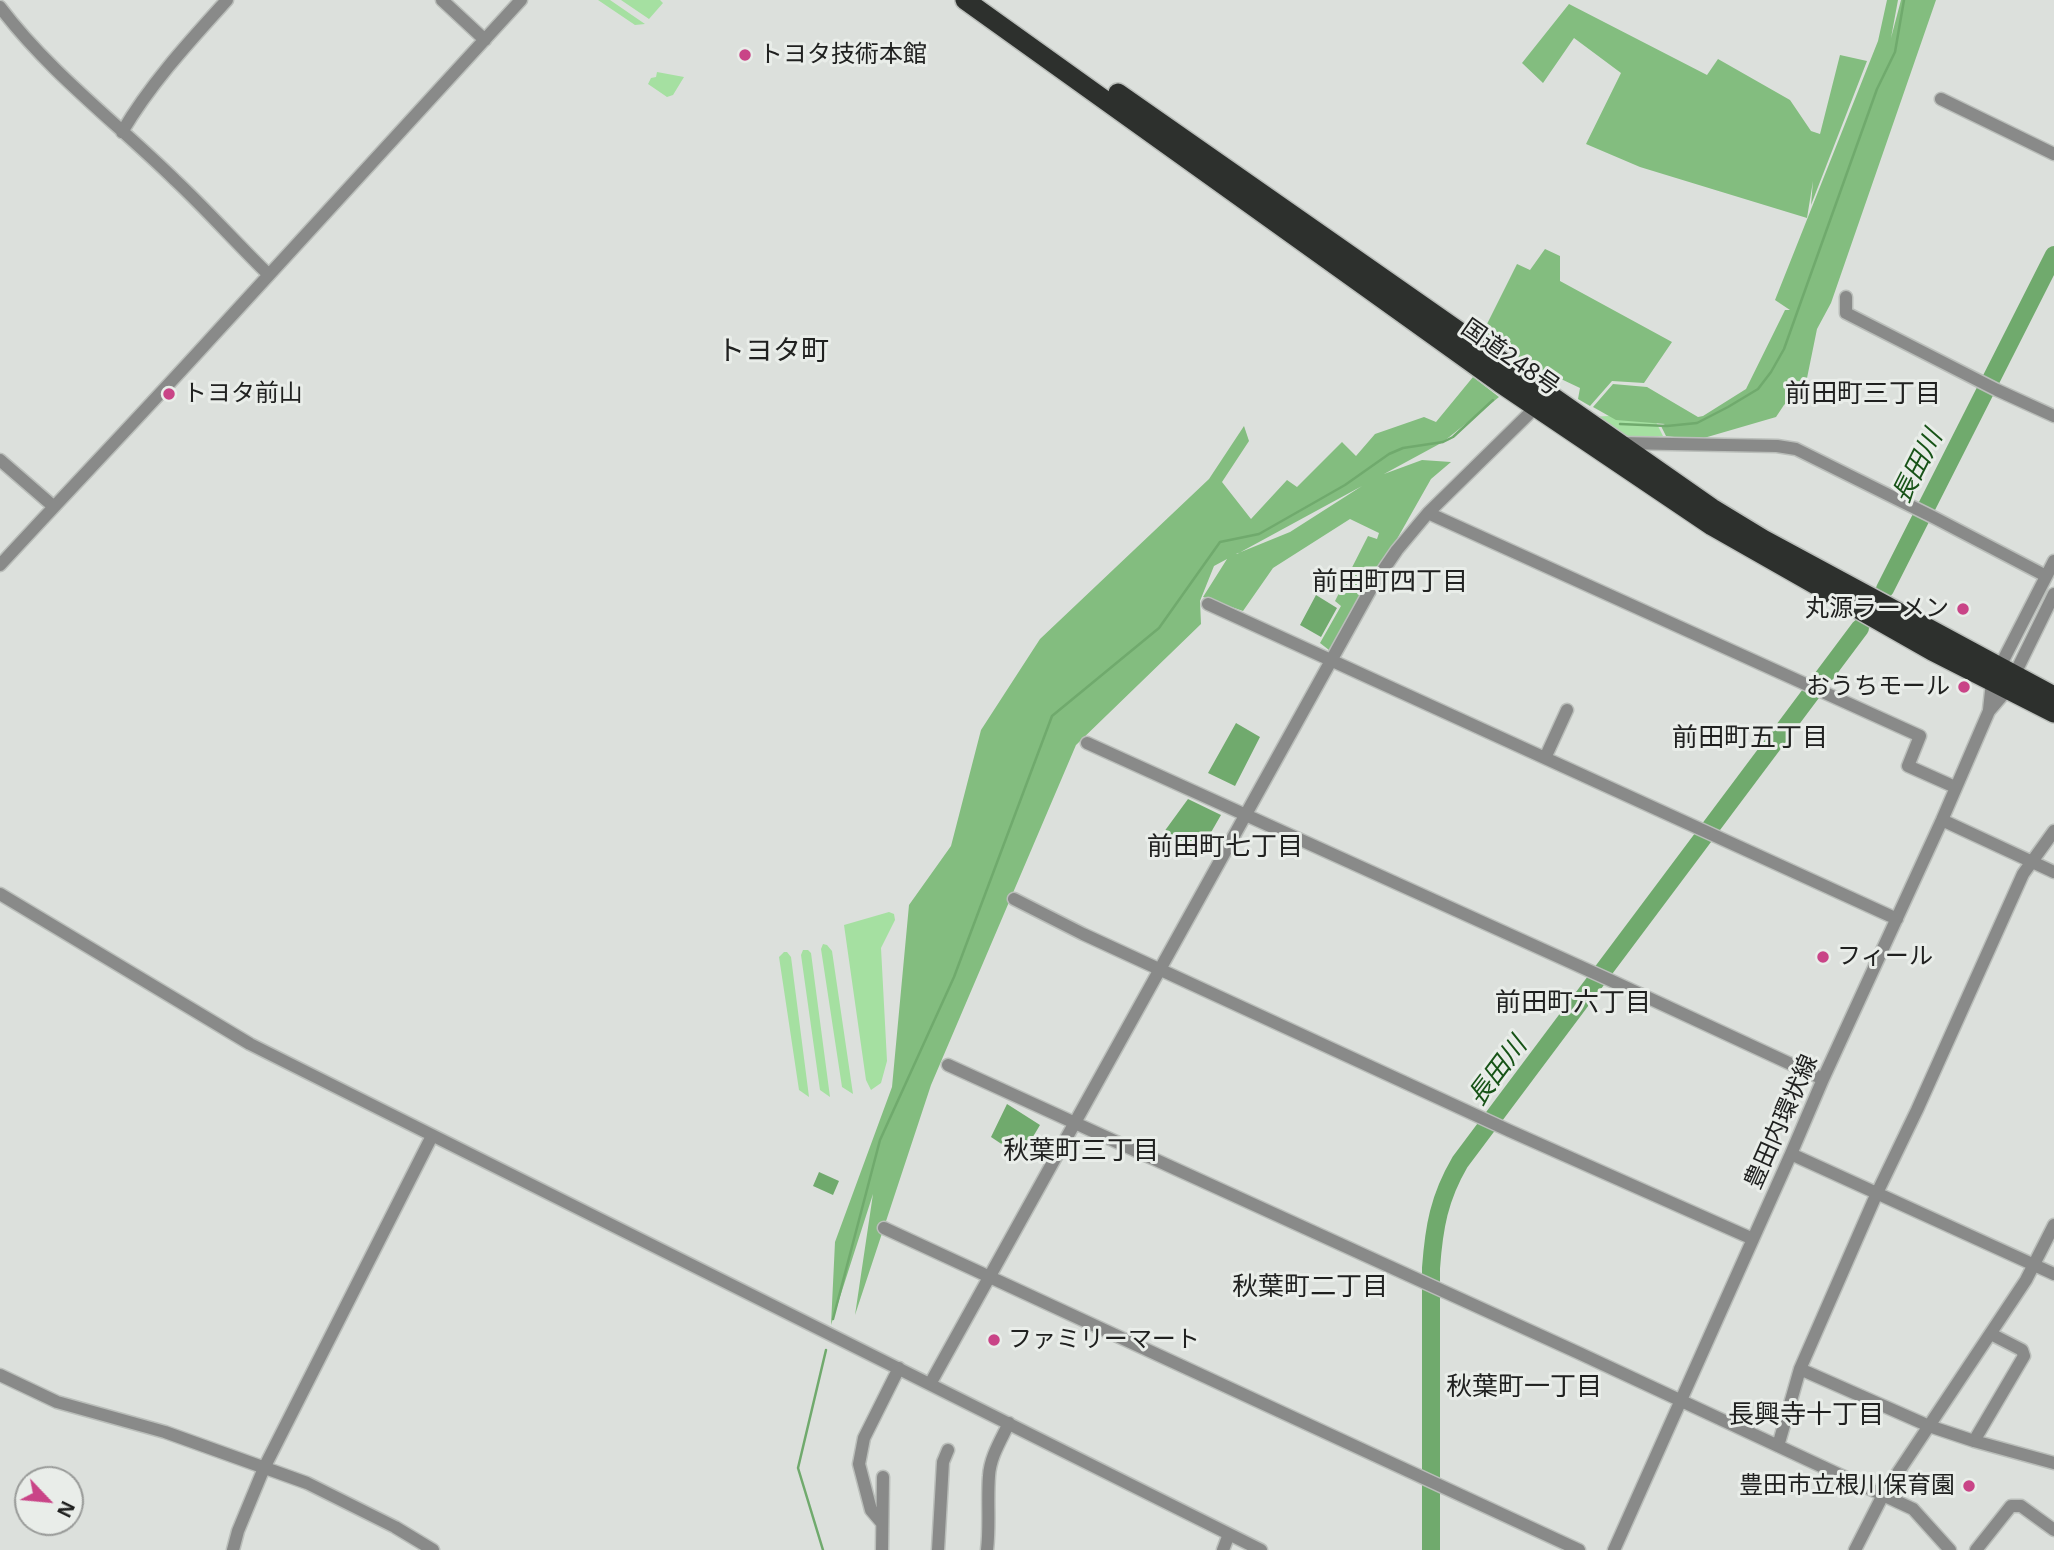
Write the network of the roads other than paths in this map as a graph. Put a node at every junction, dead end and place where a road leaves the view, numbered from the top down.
1 (227, 0) edge
2 (442, 0) edge
3 (522, 0) edge
4 (965, 0) edge
5 (985, 0) edge
6 (0, 7) edge
7 (485, 40) junction
8 (1941, 99) dead end
9 (122, 132) junction
10 (2054, 154) edge
11 (269, 275) junction
12 (1846, 297) dead end
13 (1542, 400) junction
14 (2054, 416) edge
15 (1620, 443) junction
16 (0, 460) edge
17 (53, 506) junction
18 (1428, 513) junction
19 (2054, 561) edge
20 (0, 565) edge
21 (2046, 576) junction
22 (2054, 594) edge
23 (1208, 604) dead end
24 (1332, 659) junction
25 (2003, 678) junction
26 (2054, 696) edge
27 (1567, 710) dead end
28 (2054, 713) edge
29 (1087, 743) dead end
30 (1545, 758) junction
31 (1955, 787) junction
32 (1246, 814) junction
33 (1942, 820) junction
34 (2054, 831) edge
35 (2032, 862) junction
36 (2054, 872) edge
37 (0, 894) edge
38 (1014, 899) dead end
39 (1897, 919) junction
40 (1160, 969) junction
41 (948, 1065) dead end
42 (1823, 1079) junction
43 (1074, 1124) junction
44 (432, 1136) junction
45 (1791, 1154) junction
46 (1877, 1193) junction
47 (2054, 1225) edge
48 (884, 1228) dead end
49 (1753, 1239) junction
50 (2035, 1265) junction
51 (2054, 1274) edge
52 (989, 1277) junction
53 (1991, 1334) junction
54 (899, 1368) junction
55 (1800, 1369) junction
56 (0, 1375) edge
57 (930, 1384) junction
58 (1681, 1401) junction
59 (1009, 1423) junction
60 (1929, 1426) junction
61 (1974, 1441) junction
62 (1778, 1446) junction
63 (948, 1450) dead end
64 (2054, 1462) edge
65 (264, 1468) junction
66 (883, 1477) dead end
67 (1883, 1495) junction
68 (882, 1523) junction
69 (2054, 1530) edge
70 (1229, 1534) junction
71 (233, 1550) edge
72 (433, 1550) edge
73 (882, 1550) edge
74 (938, 1550) edge
75 (987, 1550) edge
76 (1222, 1550) edge
77 (1261, 1550) edge
78 (1579, 1550) edge
79 (1614, 1550) edge
80 (1855, 1550) edge
81 (1950, 1550) edge
82 (1976, 1550) edge

1 - 9 street
2 - 7 street
3 - 7 street
4 - 13 highway, 国道248号
5 - 13 highway, 国道248号
6 - 9 street
7 - 11 street
8 - 10 street
9 - 11 street
11 - 17 street
12 - 14 street
13 - 15 highway, 国道248号
13 - 18 street
13 - 25 highway, 国道248号
15 - 21 street
15 - 25 highway, 国道248号
16 - 17 street
17 - 20 street
18 - 24 street
18 - 31 street
19 - 21 street, 豊田内環状線
21 - 25 street, 豊田内環状線
22 - 25 street, 豊田内環状線
23 - 24 street
24 - 30 street
24 - 32 street
25 - 26 highway, 国道248号
25 - 28 highway, 国道248号
25 - 31 street, 豊田内環状線
27 - 30 street
29 - 32 street
30 - 39 street
31 - 33 street, 豊田内環状線
32 - 40 street
32 - 42 street
33 - 35 street
33 - 39 street, 豊田内環状線
34 - 35 street
35 - 36 street
35 - 46 street
37 - 44 street
38 - 40 street
39 - 42 street, 豊田内環状線
40 - 43 street
40 - 49 street
41 - 43 street
42 - 45 street, 豊田内環状線
43 - 52 street
43 - 58 street
44 - 54 street
44 - 65 street
45 - 46 street
45 - 49 street, 豊田内環状線
46 - 50 street
46 - 55 street
47 - 50 street
48 - 52 street
49 - 58 street, 豊田内環状線
50 - 51 street
50 - 53 street
52 - 57 street
52 - 78 street
53 - 60 street
53 - 61 street
54 - 57 street
54 - 68 street
55 - 60 street
55 - 62 street
56 - 65 street
57 - 59 street
58 - 62 street
58 - 79 street, 豊田内環状線
59 - 70 street
59 - 75 street
60 - 61 street
60 - 67 street
61 - 64 street
62 - 67 street
63 - 74 street
65 - 71 street
65 - 72 street
66 - 68 street
67 - 80 street
67 - 81 street
68 - 73 street
69 - 82 street
70 - 76 street
70 - 77 street

